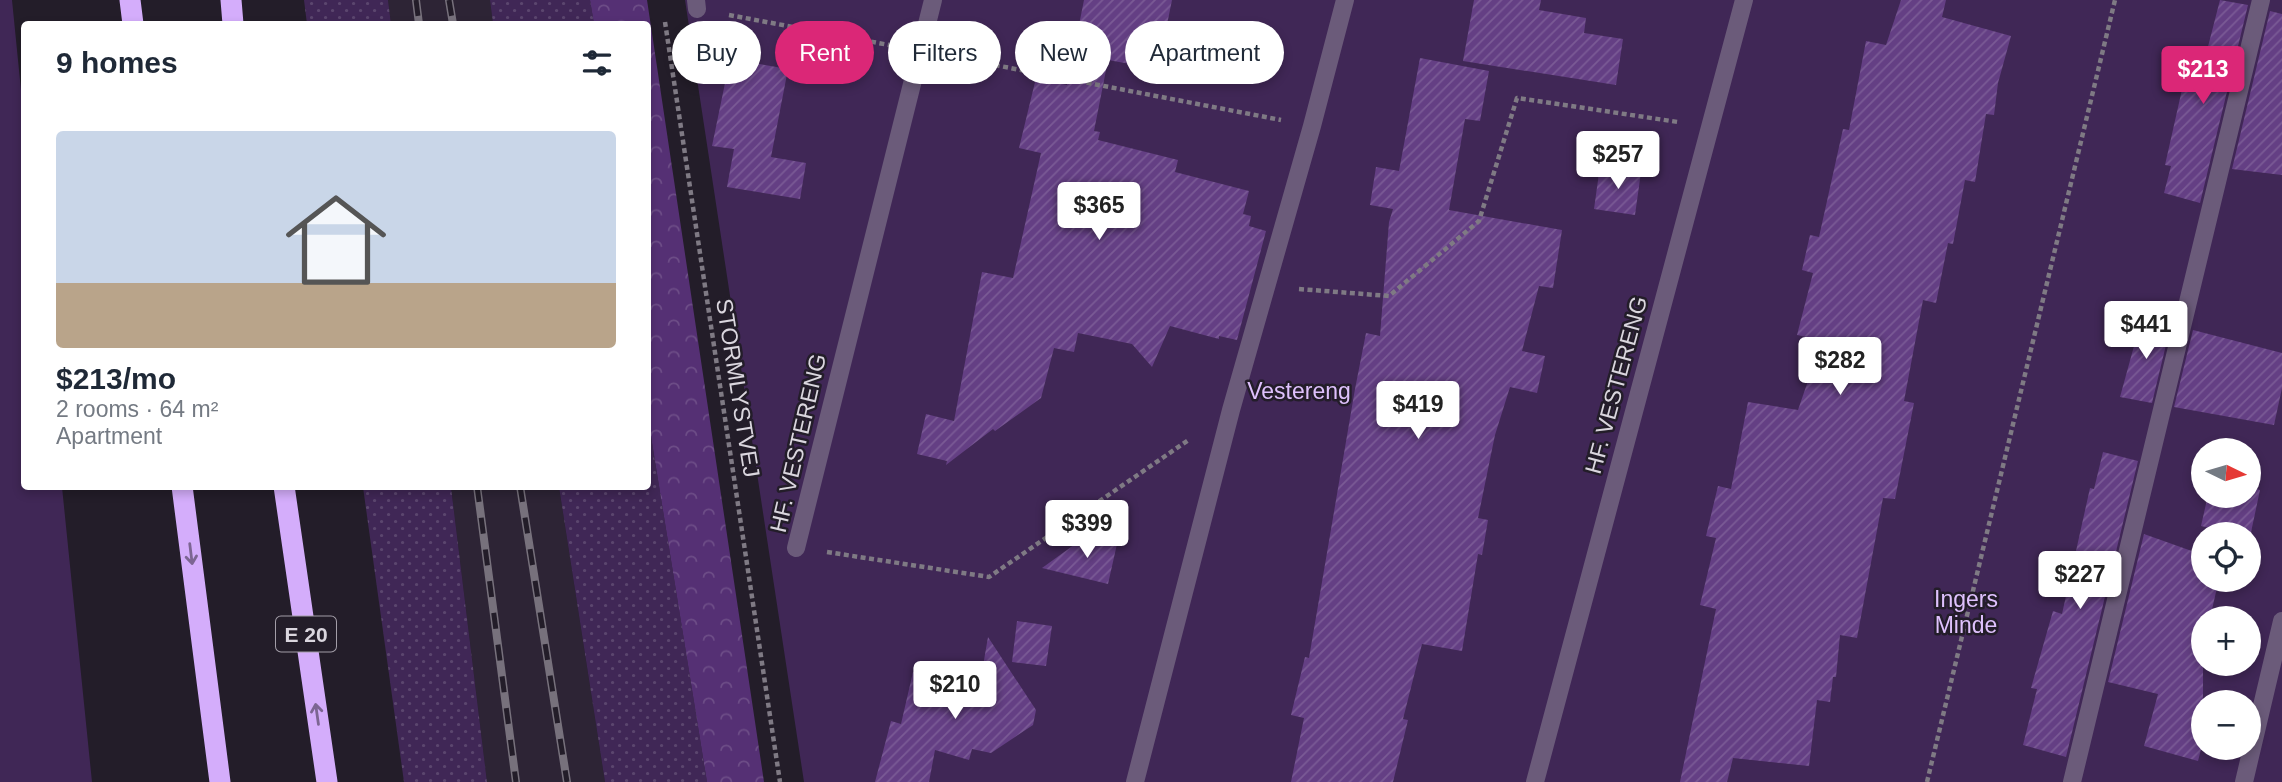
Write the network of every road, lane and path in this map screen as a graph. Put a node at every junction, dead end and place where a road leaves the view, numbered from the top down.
1 (130, 0) edge
2 (231, 0) edge
3 (933, 0) edge
4 (1345, 0) edge
5 (1744, 0) edge
6 (2115, 0) edge
7 (2261, 0) edge
8 (697, 5) edge
9 (663, 14) dead end
10 (133, 21) edge
11 (233, 21) edge
12 (928, 21) edge
13 (888, 44) edge
14 (1001, 66) edge
15 (912, 84) edge
16 (1312, 126) junction
17 (1710, 127) junction
18 (1266, 286) junction
19 (1231, 410) junction
20 (184, 490) edge
21 (285, 490) edge
22 (796, 548) joint
23 (2282, 621) edge
24 (220, 782) edge
25 (327, 782) edge
26 (780, 782) edge
27 (1135, 782) edge
28 (1535, 782) edge
29 (1927, 782) edge
30 (2072, 782) edge
31 (2244, 782) edge

1 - 10 highway
2 - 11 highway
3 - 12 lane, HF. VESTERENG
4 - 16 lane
5 - 17 lane, HF. VESTERENG
6 - 29 path
7 - 30 lane
8 - 13 path
9 - 26 path, STORMLYSTVEJ
14 - 16 path
15 - 22 lane, HF. VESTERENG
16 - 18 lane
17 - 18 path
17 - 28 lane, HF. VESTERENG
18 - 19 lane
19 - 22 path, HF. VESTERENG
19 - 27 lane
20 -> 24 highway
25 -> 21 highway, E 20
23 - 31 lane

